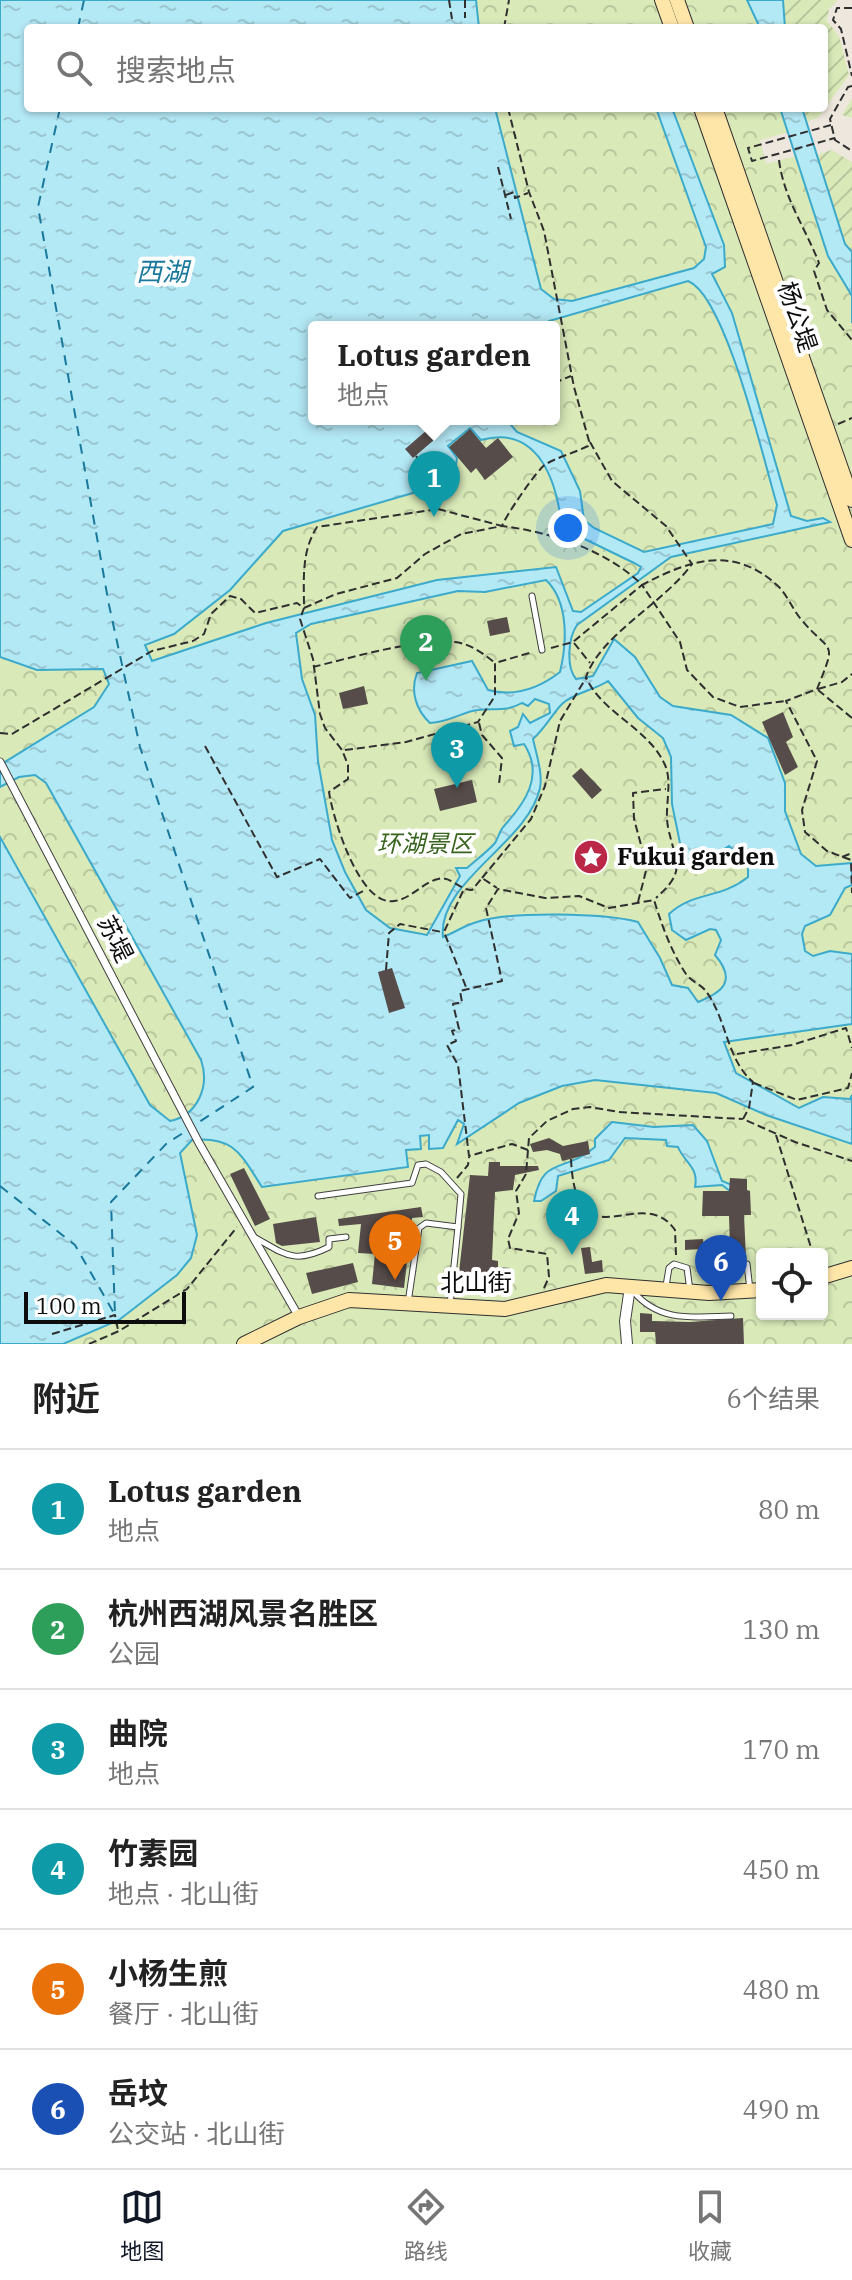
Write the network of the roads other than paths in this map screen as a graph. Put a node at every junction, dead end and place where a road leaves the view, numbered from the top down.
1 (662, 0) edge
2 (677, 0) edge
3 (671, 24) edge
4 (686, 24) edge
5 (702, 112) edge
6 (716, 112) edge
7 (852, 500) edge
8 (852, 540) edge
9 (532, 596) dead end
10 (542, 650) road end
11 (0, 762) edge
12 (318, 1196) dead end
13 (458, 1227) junction
14 (251, 1235) junction
15 (346, 1237) dead end
16 (747, 1264) dead end
17 (852, 1268) edge
18 (828, 1275) edge
19 (630, 1287) junction
20 (665, 1290) junction
21 (756, 1290) edge
22 (690, 1292) junction
23 (408, 1303) junction
24 (450, 1306) junction
25 (731, 1316) dead end
26 (299, 1317) junction
27 (244, 1344) edge
28 (627, 1344) edge

1 - 3 main road
2 - 4 main road
5 - 8 main road, 杨公堤
6 - 7 main road, 杨公堤
9 - 10 lane
11 - 14 street, 苏堤
12 - 13 lane
13 - 23 lane
13 - 24 lane
14 - 15 lane
14 - 26 street
16 - 21 lane
17 - 18 main road
19 - 20 main road, 北山街
19 - 24 main road, 北山街
19 - 25 lane
19 - 28 street
20 - 22 main road, 北山街
20 - 22 lane
21 - 22 main road, 北山街
23 - 24 main road, 北山街
23 - 26 main road, 北山街
26 - 27 main road, 北山街

